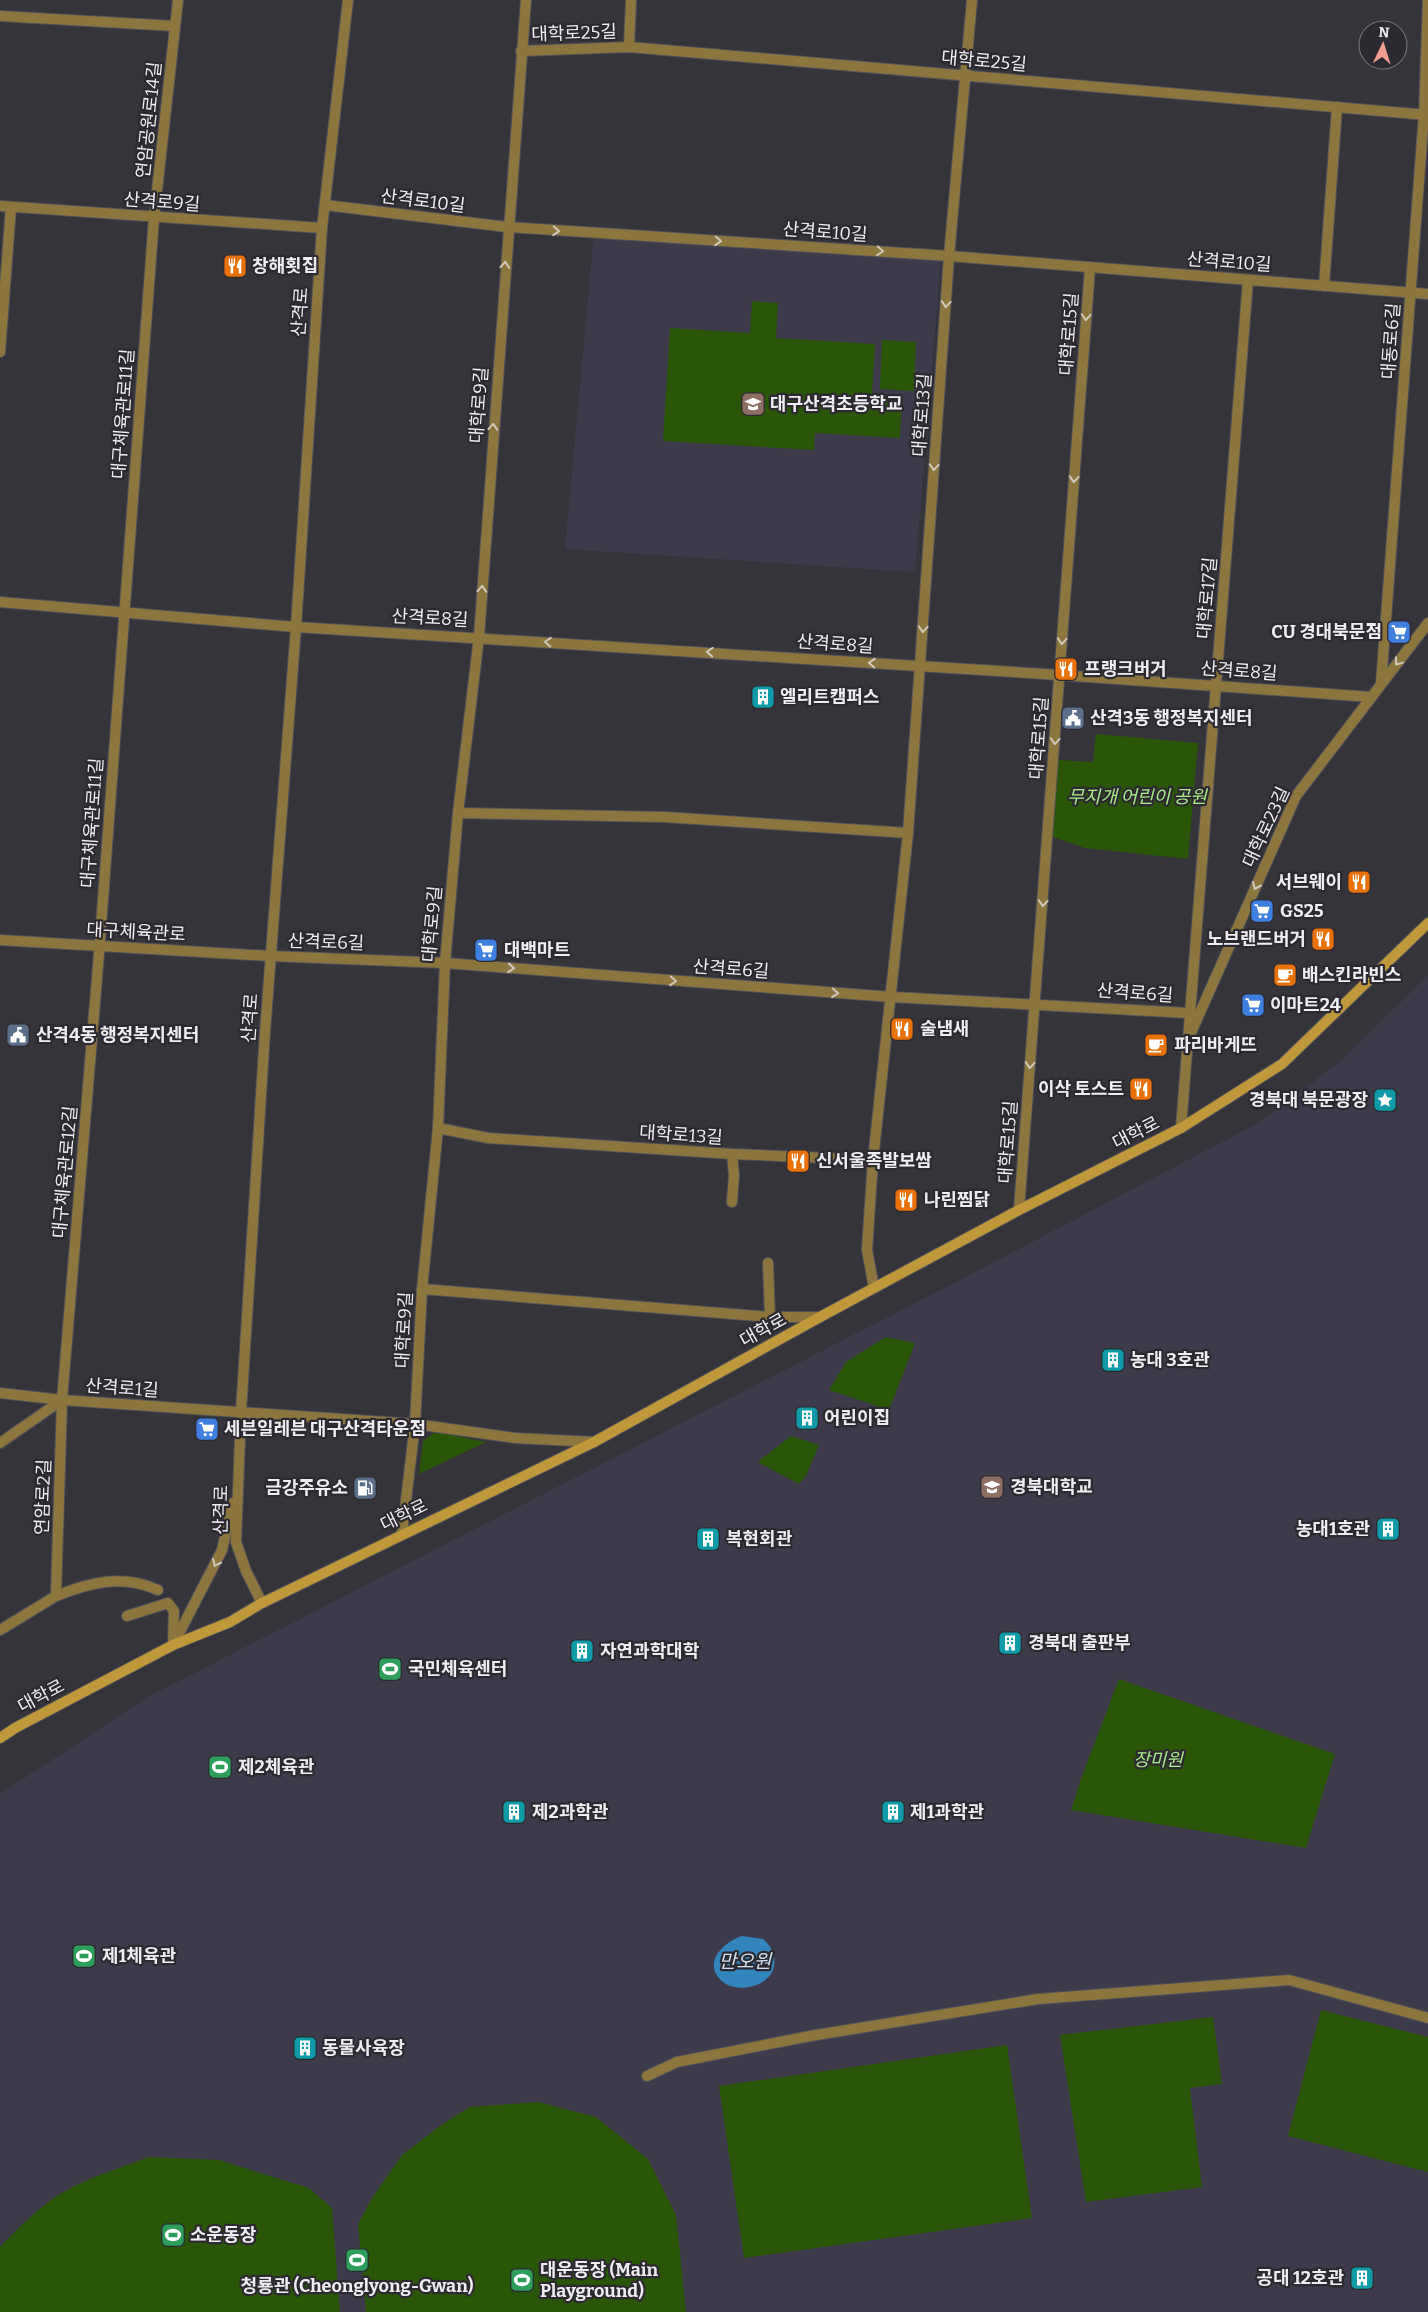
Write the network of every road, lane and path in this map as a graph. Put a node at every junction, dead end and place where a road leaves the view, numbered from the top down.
1 (178, 0) edge
2 (348, 0) edge
3 (526, 0) edge
4 (631, 0) edge
5 (972, 0) edge
6 (1428, 0) edge
7 (0, 16) edge
8 (176, 26) junction
9 (628, 48) junction
10 (520, 51) junction
11 (966, 76) junction
12 (1337, 107) junction
13 (1426, 114) edge
14 (325, 205) junction
15 (0, 206) edge
16 (11, 207) junction
17 (154, 218) junction
18 (322, 228) junction
19 (507, 228) junction
20 (949, 256) junction
21 (1090, 268) junction
22 (1248, 280) junction
23 (1324, 286) junction
24 (1410, 293) junction
25 (1428, 294) edge
26 (0, 352) edge
27 (0, 602) edge
28 (124, 613) junction
29 (1428, 623) edge
30 (296, 627) junction
31 (478, 637) junction
32 (920, 666) junction
33 (1060, 675) junction
34 (1381, 684) junction
35 (1216, 686) junction
36 (1371, 697) junction
37 (458, 813) junction
38 (908, 833) junction
39 (1428, 922) edge
40 (0, 940) edge
41 (100, 946) junction
42 (270, 956) junction
43 (445, 963) junction
44 (892, 998) junction
45 (1035, 1004) junction
46 (1189, 1013) junction
47 (1187, 1042) junction
48 (438, 1128) junction
49 (1181, 1128) junction
50 (732, 1154) junction
51 (873, 1160) junction
52 (732, 1202) dead end
53 (1019, 1210) junction
54 (768, 1263) dead end
55 (874, 1288) junction
56 (422, 1289) junction
57 (770, 1317) junction
58 (820, 1317) junction
59 (0, 1393) edge
60 (62, 1400) junction
61 (241, 1412) junction
62 (415, 1424) junction
63 (594, 1442) junction
64 (0, 1443) edge
65 (238, 1482) junction
66 (402, 1534) junction
67 (158, 1590) dead end
68 (56, 1596) junction
69 (262, 1603) junction
70 (126, 1616) dead end
71 (0, 1630) edge
72 (173, 1645) junction
73 (0, 1738) edge
74 (1428, 2018) edge
75 (647, 2076) dead end

1 - 8 street, 연암공원로14길
2 - 14 street, 산격로
3 - 10 street, 대학로9길
4 - 9 street, 대학로25길
5 - 11 street, 대학로13길
6 - 13 street, 대동로6길
7 - 8 street
8 - 17 street, 연암공원로14길
9 - 10 street, 대학로25길
9 - 11 street, 대학로25길
10 - 19 street, 대학로9길
11 - 12 street, 대학로25길
11 - 20 street, 대학로13길
12 - 13 street, 대학로25길
12 - 23 street
13 - 24 street, 대동로6길
14 - 18 street, 산격로
14 - 19 street, 산격로10길
15 - 16 street, 산격로9길
16 - 17 street, 산격로9길
16 - 26 street
17 - 18 street, 산격로9길
17 - 28 street, 대구체육관로11길
18 - 30 street, 산격로
19 -> 20 street, 산격로10길
31 -> 19 street, 대학로9길
20 - 21 street, 산격로10길
20 -> 32 street, 대학로13길
21 - 22 street, 산격로10길
21 -> 33 street, 대학로15길
22 - 23 street, 산격로10길
22 - 35 street, 대학로17길
23 - 24 street, 산격로10길
24 - 25 street, 산격로10길
24 - 34 street, 대동로6길
27 - 28 street
28 - 30 street
28 - 41 street, 대구체육관로11길
29 -> 34 street, 대학로23길
30 - 31 street, 산격로8길
30 - 42 street, 산격로
32 -> 31 street, 산격로8길
31 - 37 street, 대학로9길
32 - 33 street, 산격로8길
32 - 38 street, 대학로13길
33 - 35 street, 산격로8길
33 -> 45 street, 대학로15길
34 - 36 street, 대학로23길
35 - 36 street, 산격로8길
35 - 46 street, 대학로17길
36 -> 47 street, 대학로23길
37 - 38 street
37 - 43 street, 대학로9길
38 - 44 street, 대학로13길
39 - 49 main road, 대학로
40 - 41 street, 대구체육관로
41 - 42 street, 대구체육관로
41 - 60 street, 대구체육관로12길
42 - 43 street, 산격로6길
42 - 61 street, 산격로
43 -> 44 street, 산격로6길
43 - 48 street, 대학로9길
44 - 45 street, 산격로6길
44 - 51 street, 대학로13길
45 - 46 street, 산격로6길
45 -> 53 street, 대학로15길
46 - 47 street, 대학로17길
47 - 49 street, 대학로17길
48 - 50 street, 대학로13길
48 - 56 street, 대학로9길
49 - 53 main road, 대학로
50 - 51 street, 대학로13길
50 - 52 street
51 - 55 street, 대학로13길
53 - 55 main road, 대학로
54 - 57 street
55 - 58 main road, 대학로
56 - 57 street, 대학로
56 - 62 street, 대학로9길
57 - 58 street, 대학로
58 - 63 main road, 대학로
59 - 60 street, 산격로1길
60 - 61 street, 산격로1길
60 - 64 street
60 - 68 street, 연암로2길
61 - 62 street
61 - 65 street, 산격로
62 - 63 street
62 - 66 street, 대학로9길
63 - 66 main road, 대학로
65 - 69 street, 산격로
65 -> 72 street
66 - 69 main road, 대학로
67 - 68 street
68 - 71 street
69 - 72 main road, 대학로
70 - 72 street
72 - 73 main road, 대학로
74 - 75 street

